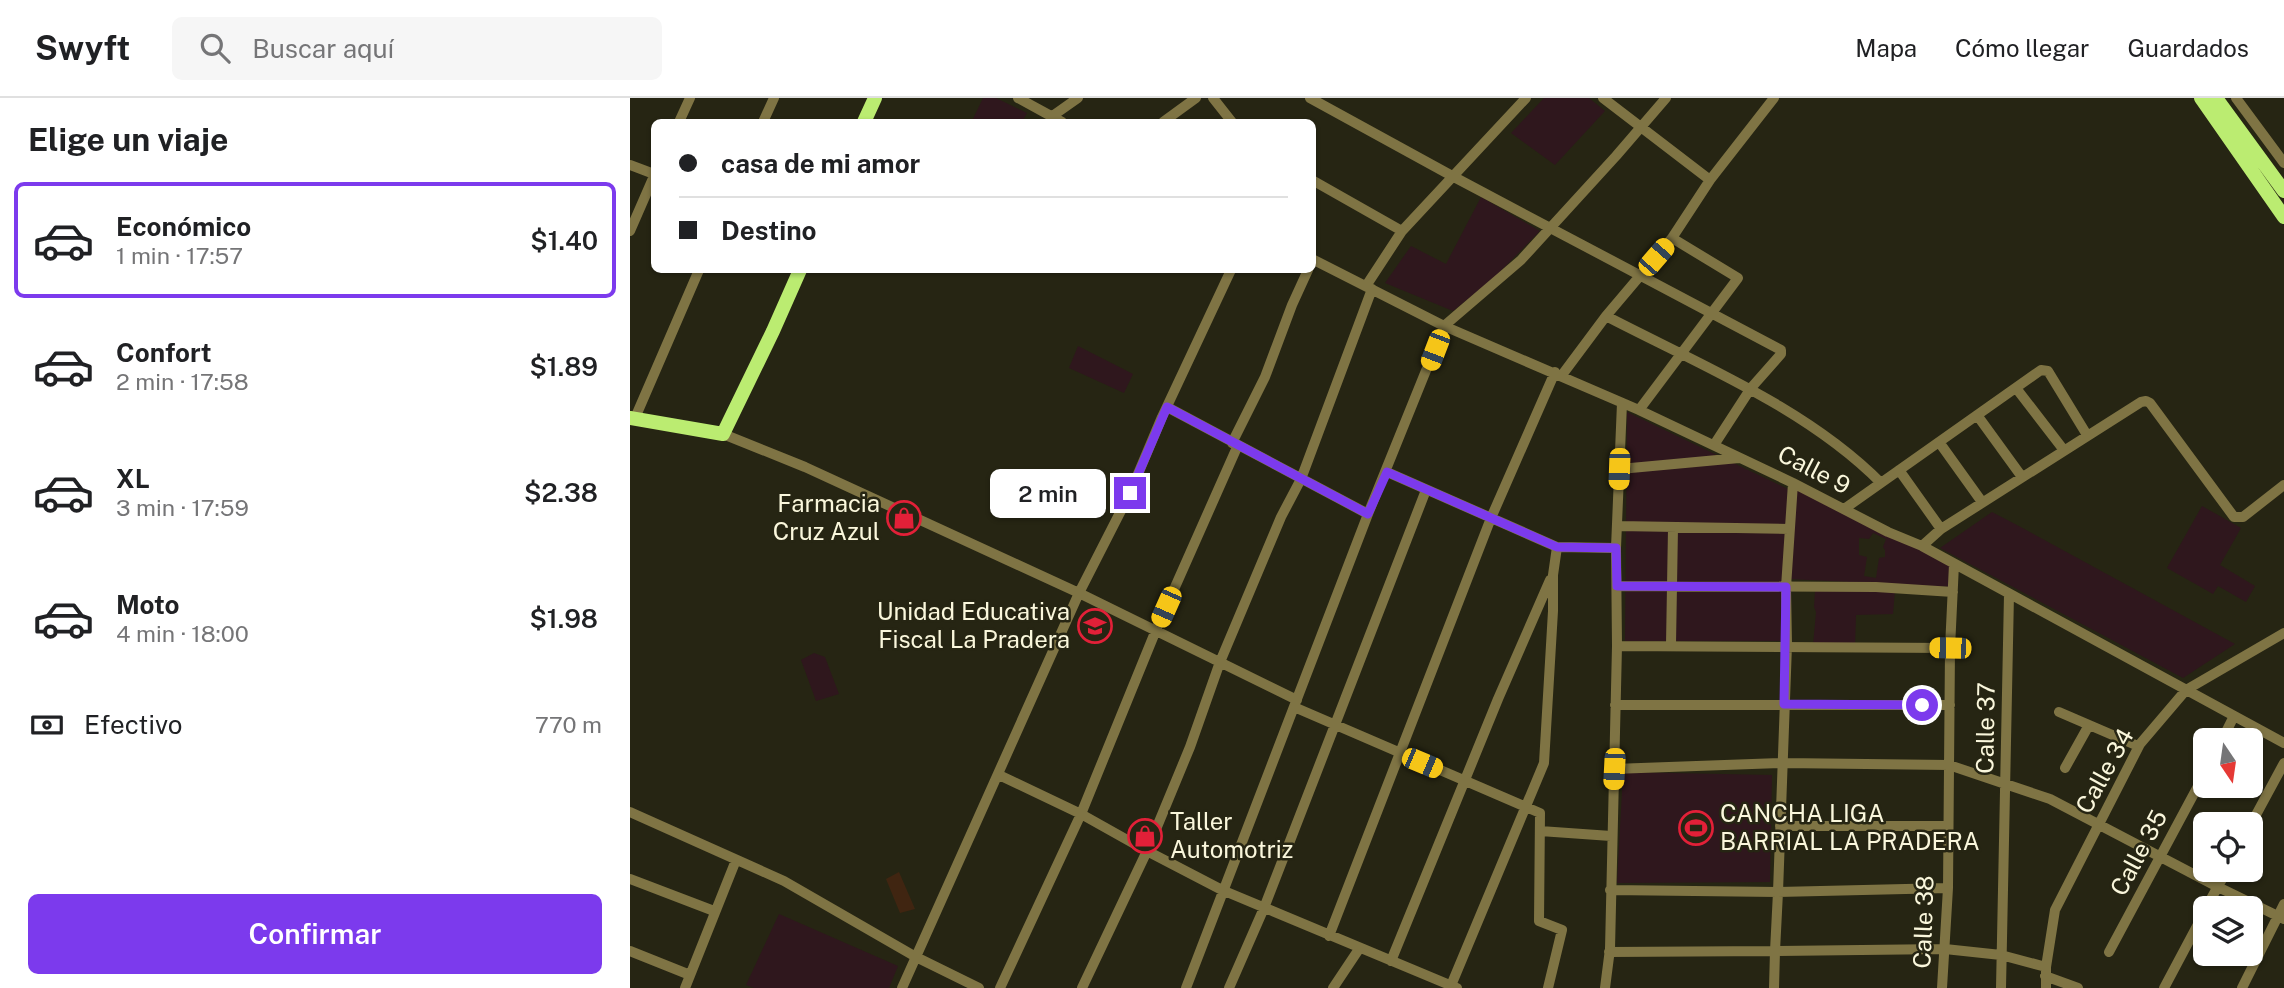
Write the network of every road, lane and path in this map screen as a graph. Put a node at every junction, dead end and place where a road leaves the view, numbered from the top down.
1 (690, 98) edge
2 (774, 98) edge
3 (875, 98) edge
4 (1018, 98) edge
5 (1078, 98) edge
6 (1196, 98) edge
7 (1213, 98) edge
8 (1310, 98) edge
9 (1526, 98) edge
10 (1604, 98) edge
11 (1665, 98) edge
12 (1774, 98) edge
13 (2236, 98) edge
14 (2206, 99) edge
15 (680, 119) edge
16 (764, 119) edge
17 (865, 119) edge
18 (1055, 119) edge
19 (1058, 119) edge
20 (1167, 119) edge
21 (1230, 119) edge
22 (1642, 126) junction
23 (2284, 163) edge
24 (630, 165) edge
25 (651, 174) edge
26 (1454, 177) junction
27 (2274, 178) edge
28 (1710, 180) junction
29 (651, 182) edge
30 (1316, 182) edge
31 (2284, 191) edge
32 (2284, 217) edge
33 (1550, 228) junction
34 (630, 231) edge
35 (1402, 231) junction
36 (1672, 238) junction
37 (1316, 264) edge
38 (698, 273) edge
39 (799, 273) edge
40 (1230, 273) edge
41 (1308, 273) edge
42 (1640, 275) junction
43 (1369, 288) junction
44 (1712, 314) junction
45 (1606, 316) junction
46 (1444, 326) junction
47 (1680, 354) junction
48 (1558, 374) junction
49 (1751, 388) junction
50 (2017, 388) junction
51 (1622, 403) junction
52 (1167, 407) junction
53 (1639, 410) junction
54 (1978, 415) junction
55 (633, 418) edge
56 (723, 434) junction
57 (2087, 435) junction
58 (1939, 442) junction
59 (1235, 444) junction
60 (1714, 445) junction
61 (2063, 449) junction
62 (1741, 458) junction
63 (1619, 469) junction
64 (1899, 470) junction
65 (1387, 472) junction
66 (2022, 477) junction
67 (1301, 479) junction
68 (1793, 482) junction
69 (1881, 483) junction
70 (2284, 485) edge
71 (1426, 489) junction
72 (1982, 502) junction
73 (1844, 509) junction
74 (1368, 514) junction
75 (1491, 518) junction
76 (1618, 526) junction
77 (1673, 528) junction
78 (1789, 529) junction
79 (1941, 529) junction
80 (1922, 546) junction
81 (1557, 547) junction
82 (1616, 548) junction
83 (1954, 564) junction
84 (1553, 575) junction
85 (1617, 586) junction
86 (1672, 586) junction
87 (1786, 587) junction
88 (1954, 592) junction
89 (1079, 593) junction
90 (2009, 594) junction
91 (1156, 630) junction
92 (2284, 633) edge
93 (1671, 644) junction
94 (1787, 645) junction
95 (1617, 646) junction
96 (1950, 648) junction
97 (1220, 662) junction
98 (2186, 690) junction
99 (1295, 704) junction
100 (1784, 704) junction
101 (1615, 705) junction
102 (1950, 705) junction
103 (2059, 712) dead end
104 (2234, 716) junction
105 (1334, 724) junction
106 (2089, 725) junction
107 (2228, 728) edge
108 (2284, 743) edge
109 (2138, 746) junction
110 (1400, 753) junction
111 (1783, 763) junction
112 (2284, 763) edge
113 (1949, 765) junction
114 (2065, 768) dead end
115 (1614, 769) junction
116 (999, 775) junction
117 (1465, 781) junction
118 (2007, 784) junction
119 (2193, 796) edge
120 (1526, 806) junction
121 (630, 812) edge
122 (2258, 812) edge
123 (1081, 814) junction
124 (1780, 826) junction
125 (1947, 826) junction
126 (2098, 826) junction
127 (1540, 831) junction
128 (1611, 836) junction
129 (1147, 851) junction
130 (2161, 858) junction
131 (736, 860) junction
132 (630, 879) edge
133 (2220, 882) edge
134 (2217, 887) junction
135 (1948, 888) junction
136 (1222, 890) junction
137 (1610, 890) junction
138 (1778, 892) junction
139 (2213, 896) edge
140 (2284, 904) edge
141 (1264, 908) junction
142 (714, 911) junction
143 (2281, 917) edge
144 (2193, 934) edge
145 (1329, 936) junction
146 (1359, 949) junction
147 (1945, 949) junction
148 (630, 951) edge
149 (1775, 951) junction
150 (1609, 952) junction
151 (2109, 952) dead end
152 (2001, 955) junction
153 (916, 957) junction
154 (1391, 961) junction
155 (690, 975) junction
156 (2046, 977) edge
157 (1453, 987) edge
158 (685, 988) edge
159 (902, 988) edge
160 (979, 988) edge
161 (1000, 988) edge
162 (1082, 988) edge
163 (1186, 988) edge
164 (1229, 988) edge
165 (1333, 988) edge
166 (1549, 988) edge
167 (1605, 988) edge
168 (1774, 988) edge
169 (1942, 988) edge
170 (2001, 988) edge
171 (2078, 988) edge
172 (2164, 988) edge
173 (2242, 988) edge

1 - 15 street
2 - 16 street
3 - 17 main road
4 - 18 street
5 - 19 street
6 - 20 street
7 - 21 street
8 - 26 street
9 - 26 street
10 - 22 street
11 - 22 street
12 - 28 street
13 - 23 street
14 - 27 main road
22 - 28 street
22 - 33 street
24 - 25 street
26 - 33 street
26 - 35 street
27 - 31 main road
27 - 32 main road
28 - 36 street
29 - 34 street
30 - 35 street
33 - 42 street
33 - 46 street
35 - 43 street
36 - 42 street
36 - 44 street
37 - 43 street, Calle 9
38 - 55 street
39 - 56 main road
40 - 52 street
41 - 59 street
42 - 44 street
42 - 45 street
43 - 46 street, Calle 9
43 - 67 street
44 - 47 street
44 - 49 street
45 - 47 street
45 - 48 street
46 - 48 street, Calle 9
46 - 65 street
47 - 49 street
47 - 53 street
48 - 51 street, Calle 9
48 - 75 street
49 - 60 street
49 - 69 street
50 - 54 street
50 - 57 street
50 - 61 street
51 - 53 street, Calle 9
51 - 63 street
52 - 59 street
52 - 89 street
53 - 60 street, Calle 9
54 - 58 street
54 - 66 street
55 - 56 main road
56 - 89 street
57 - 61 street
57 - 70 street
58 - 64 street
58 - 72 street
59 - 67 street
59 - 91 street
60 - 62 street, Calle 9
61 - 66 street
62 - 63 street
62 - 68 street, Calle 9
63 - 76 street
64 - 69 street
64 - 79 street
65 - 71 street
65 - 74 street
66 - 72 street
67 - 74 street
67 - 97 street
68 - 73 street, Calle 9
68 - 78 street
69 - 73 street
71 - 75 street
71 - 105 street
72 - 79 street
73 - 80 street, Calle 9
74 - 99 street
75 - 81 street
75 - 110 street
76 - 77 street
76 - 82 street
77 - 78 street
77 - 86 street
78 - 87 street
79 - 80 street
80 - 83 street, Calle 9
81 - 82 street
81 - 84 street
82 - 85 street
83 - 88 street, Calle 38
83 - 90 street, Calle 9
84 - 117 street
84 - 120 street
85 - 86 street
85 - 95 street
86 - 87 street
86 - 93 street
87 - 88 street
87 - 94 street
88 - 96 street, Calle 38
89 - 91 street
89 - 116 street
90 - 98 street, Calle 9
90 - 118 street, Calle 37
91 - 97 street
91 - 123 street
92 - 98 street, Calle 34
93 - 94 street
93 - 95 street
94 - 96 street
94 - 100 street
95 - 101 street
96 - 102 street, Calle 38
97 - 99 street
97 - 129 street
98 - 104 street, Calle 9
98 - 109 street, Calle 34
99 - 105 street
99 - 136 street
100 - 101 street
100 - 102 street
100 - 111 street
101 - 115 street
102 - 113 street, Calle 38
103 - 106 street
104 - 107 street
104 - 108 street, Calle 9
105 - 110 street
105 - 141 street
106 - 109 street
106 - 114 street
109 - 126 street, Calle 34
110 - 117 street
110 - 145 street
111 - 113 street
111 - 115 street
111 - 124 street
112 - 122 street
113 - 118 street
113 - 125 street, Calle 38
115 - 128 street
116 - 123 street
116 - 153 street
117 - 120 street
117 - 154 street
118 - 126 street
118 - 152 street, Calle 37
119 - 130 street, Calle 35
120 - 127 street
120 - 157 street
121 - 131 street
123 - 129 street
123 - 161 street
124 - 125 street
124 - 138 street
125 - 135 street, Calle 38
126 - 130 street
126 - 156 street, Calle 34
127 - 128 street
127 - 166 street
128 - 137 street
129 - 136 street
129 - 162 street
130 - 134 street
130 - 151 street, Calle 35
131 - 142 street
131 - 153 street
132 - 142 street
133 - 134 street
134 - 139 street
134 - 143 street
135 - 138 street
135 - 147 street, Calle 38
136 - 141 street
136 - 163 street
137 - 138 street
137 - 150 street
138 - 149 street
140 - 143 street
141 - 145 street
141 - 164 street
142 - 155 street
143 - 173 street
144 - 172 street
145 - 146 street
146 - 154 street
146 - 165 street
147 - 149 street
147 - 152 street
147 - 169 street, Calle 38
148 - 155 street
149 - 150 street
149 - 168 street
150 - 167 street
152 - 156 street
152 - 170 street, Calle 37
153 - 159 street
153 - 160 street
154 - 157 street
155 - 158 street
156 - 171 street

